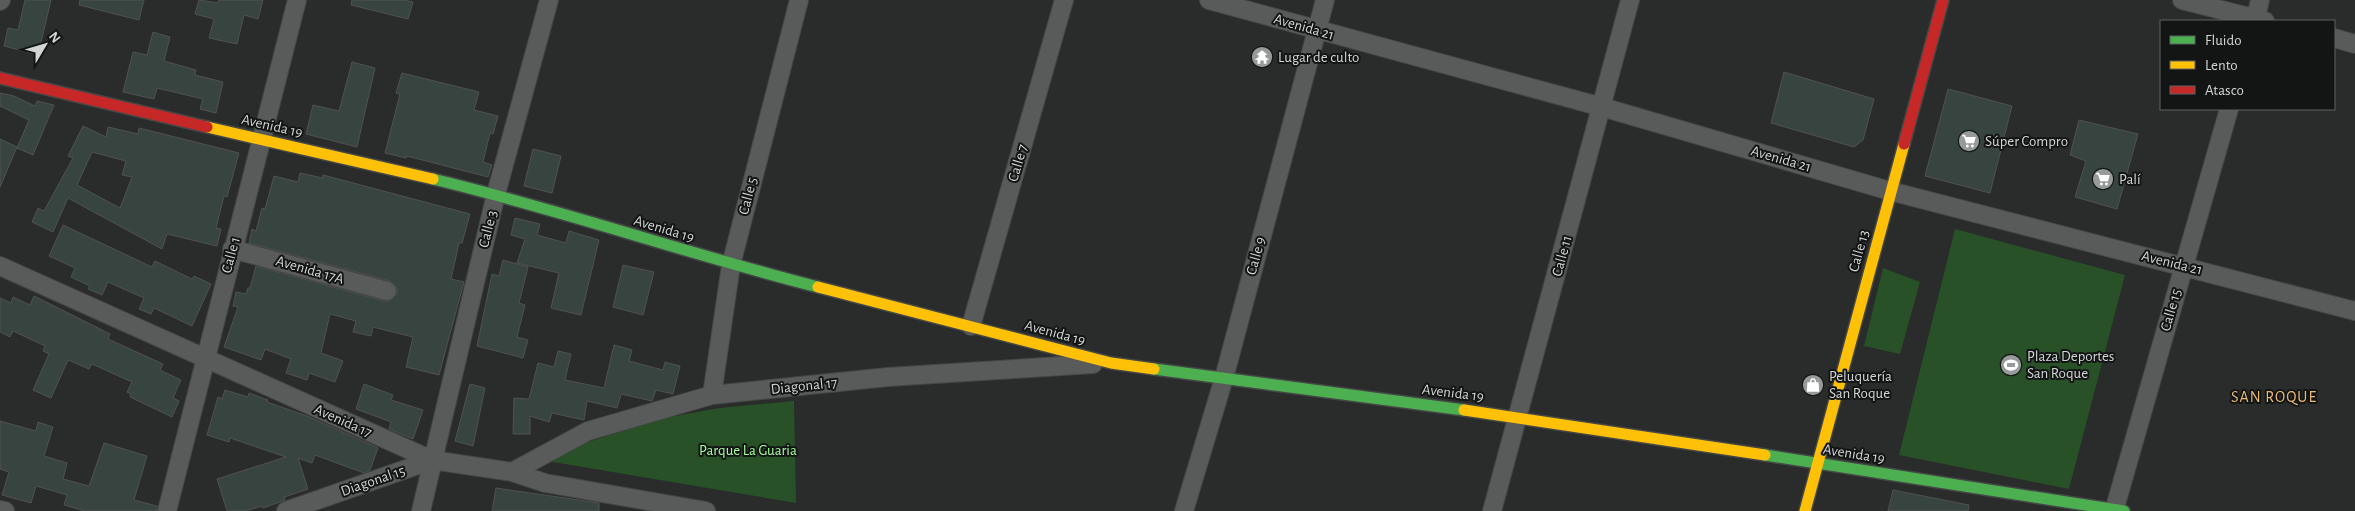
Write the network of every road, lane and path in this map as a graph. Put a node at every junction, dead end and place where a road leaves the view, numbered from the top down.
1 (297, 0) edge
2 (549, 0) edge
3 (798, 0) edge
4 (1064, 0) edge
5 (1209, 0) edge
6 (1325, 0) edge
7 (1630, 0) edge
8 (1943, 0) edge
9 (2182, 0) edge
10 (2260, 0) edge
11 (2258, 20) edge
12 (1316, 31) junction
13 (2335, 38) edge
14 (2355, 44) edge
15 (0, 78) edge
16 (1602, 107) junction
17 (2229, 110) edge
18 (262, 140) junction
19 (1890, 191) junction
20 (496, 194) junction
21 (232, 248) junction
22 (730, 265) junction
23 (0, 266) edge
24 (2183, 266) junction
25 (387, 291) dead end
26 (2355, 311) edge
27 (971, 326) junction
28 (205, 359) junction
29 (1111, 364) junction
30 (1224, 378) junction
31 (712, 395) junction
32 (1518, 417) junction
33 (432, 460) junction
34 (1819, 464) junction
35 (512, 472) junction
36 (0, 510) edge
37 (5, 511) edge
38 (167, 511) edge
39 (286, 511) edge
40 (422, 511) edge
41 (706, 511) edge
42 (1184, 511) edge
43 (1492, 511) edge
44 (1805, 511) edge
45 (2118, 511) edge

1 - 18 street, Calle 1
2 - 20 street, Calle 3
3 - 22 street, Calle 5
4 - 27 street, Calle 7
5 - 12 street, Avenida 21
6 - 12 street, Calle 9
7 - 16 street, Calle 11
8 - 19 street, Calle 13
9 - 11 street
10 - 11 street
12 - 16 street, Avenida 21
12 - 30 street, Calle 9
13 - 14 street
15 - 18 street, Avenida 19
16 - 19 street, Avenida 21
16 - 32 street, Calle 11
17 - 24 street, Calle 15
18 - 20 street, Avenida 19
18 - 21 street, Calle 1
19 - 24 street, Avenida 21
19 - 34 street, Calle 13
20 - 22 street, Avenida 19
20 - 33 street, Calle 3
21 - 25 street, Avenida 17A
21 - 28 street, Calle 1
22 - 27 street, Avenida 19
22 - 31 street, Calle 5
23 - 28 street, Avenida 17
24 - 26 street, Avenida 21
24 - 45 street, Calle 15
27 - 29 street, Avenida 19
28 - 33 street, Avenida 17
28 - 38 street, Calle 1
29 - 30 street, Avenida 19
29 - 31 street, Diagonal 17
30 - 32 street, Avenida 19
30 - 42 street, Calle 9
31 - 35 street, Diagonal 17
32 - 34 street, Avenida 19
32 - 43 street, Calle 11
33 - 35 street, Avenida 17
33 - 39 street, Diagonal 15
33 - 40 street, Calle 3
34 - 44 street, Calle 13
34 - 45 street, Avenida 19
35 - 41 street, Avenida 17
36 - 37 street

